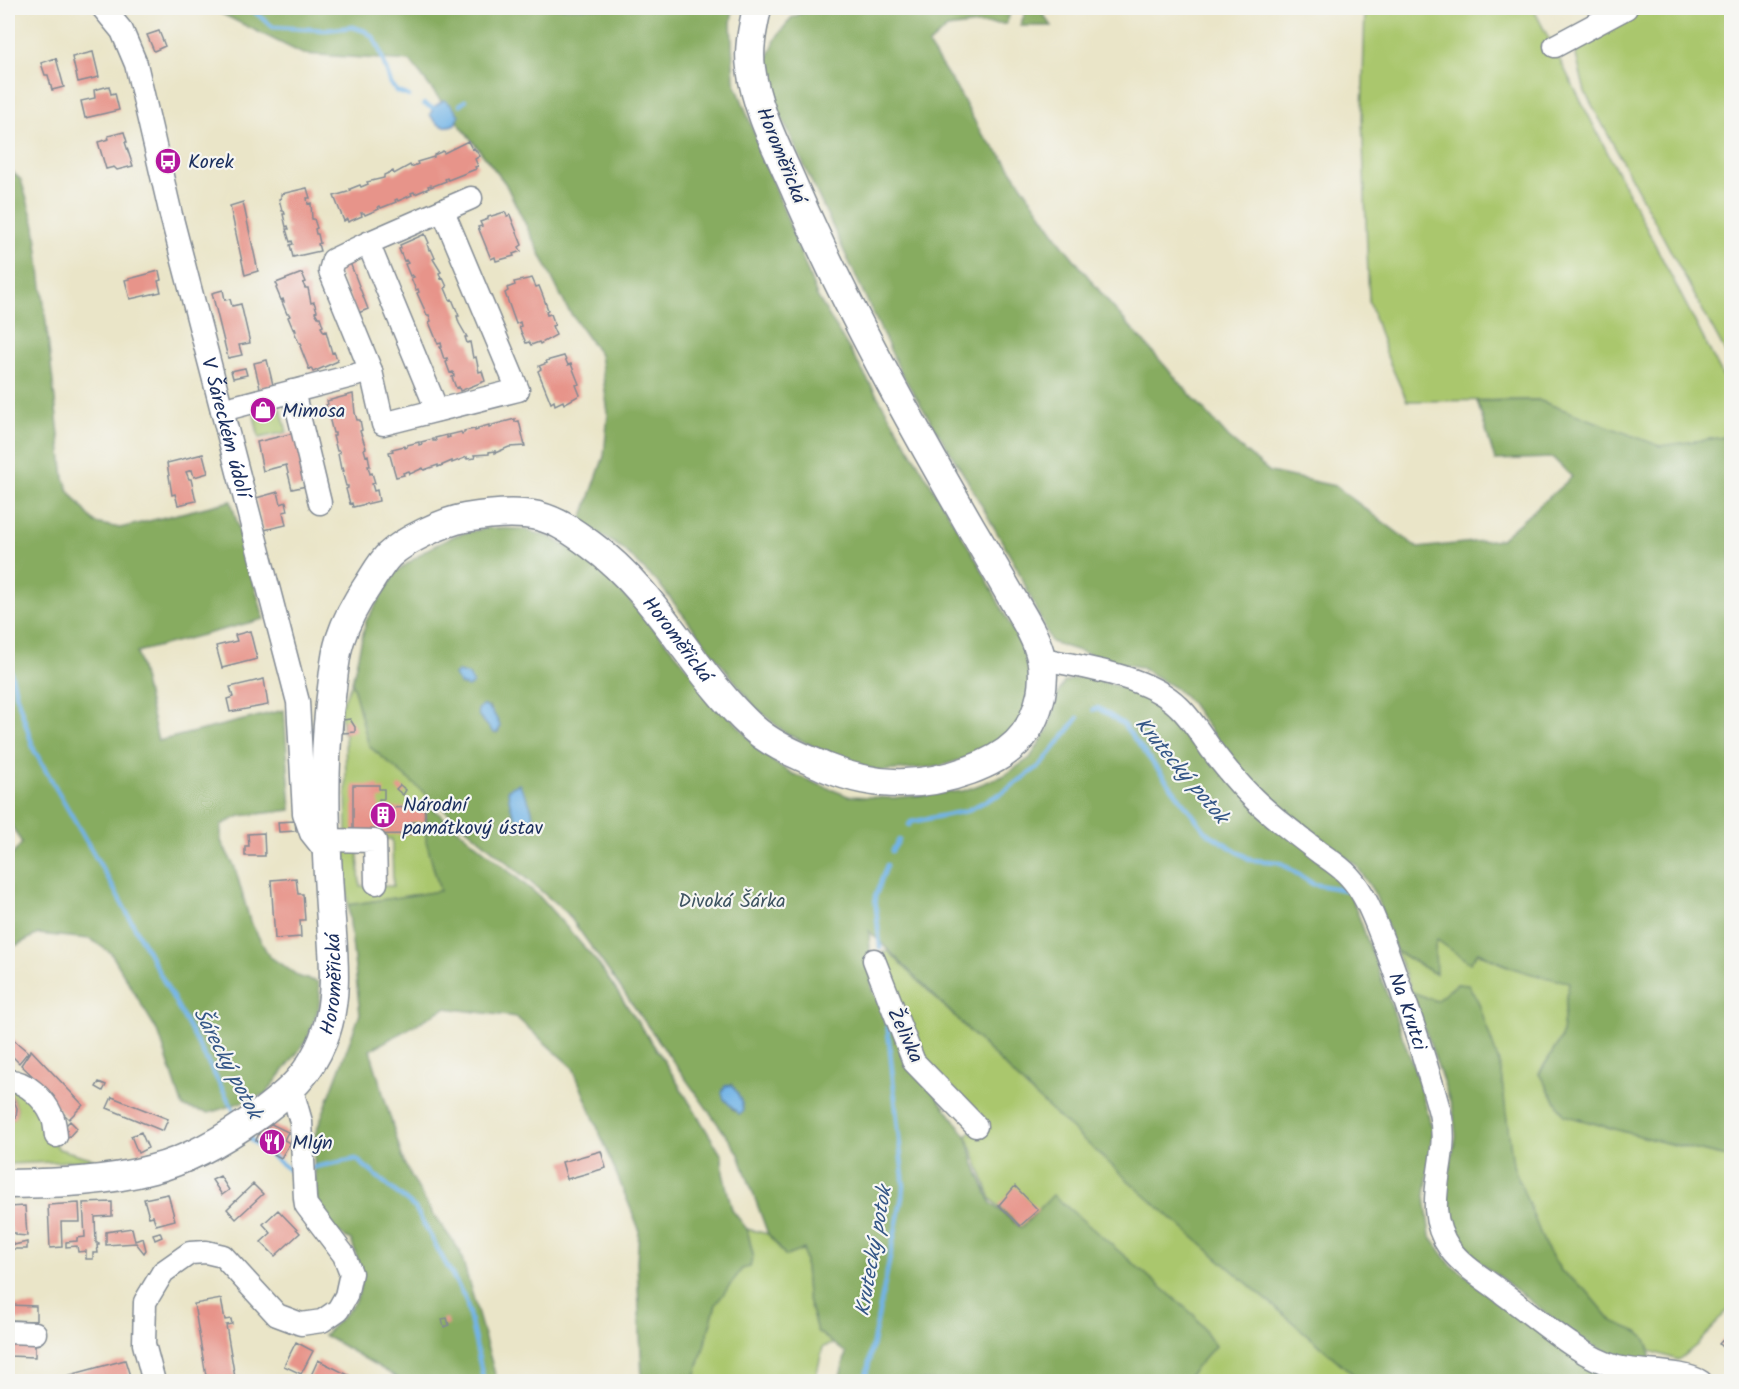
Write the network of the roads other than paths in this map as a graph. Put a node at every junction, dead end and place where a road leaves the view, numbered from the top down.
1 (103, 8) edge
2 (757, 8) edge
3 (1626, 8) edge
4 (1556, 46) dead end
5 (471, 198) dead end
6 (443, 211) junction
7 (368, 243) junction
8 (371, 371) junction
9 (293, 391) junction
10 (222, 410) junction
11 (437, 410) junction
12 (320, 503) dead end
13 (1042, 659) junction
14 (327, 846) junction
15 (376, 883) dead end
16 (874, 960) dead end
17 (8, 1081) edge
18 (292, 1090) junction
19 (25, 1101) dead end
20 (976, 1126) dead end
21 (8, 1184) edge
22 (8, 1332) edge
23 (35, 1333) dead end
24 (1675, 1378) edge
25 (154, 1382) edge
26 (1701, 1382) edge

1 - 10 street, V Šáreckém údolí
2 - 13 main road, Horoměřická
3 - 4 street
5 - 6 street
6 - 7 street
6 - 11 street
7 - 8 street
7 - 11 street
8 - 9 street
8 - 11 street
9 - 10 street
9 - 12 street
10 - 14 street, V Šáreckém údolí
13 - 14 main road, Horoměřická
13 - 24 street, Na Krutci
14 - 15 street
14 - 18 main road, Horoměřická
16 - 20 street, Želivka
17 - 19 street
18 - 21 main road, Horoměřická
18 - 25 street
22 - 23 street
24 - 26 street, Na Krutci

